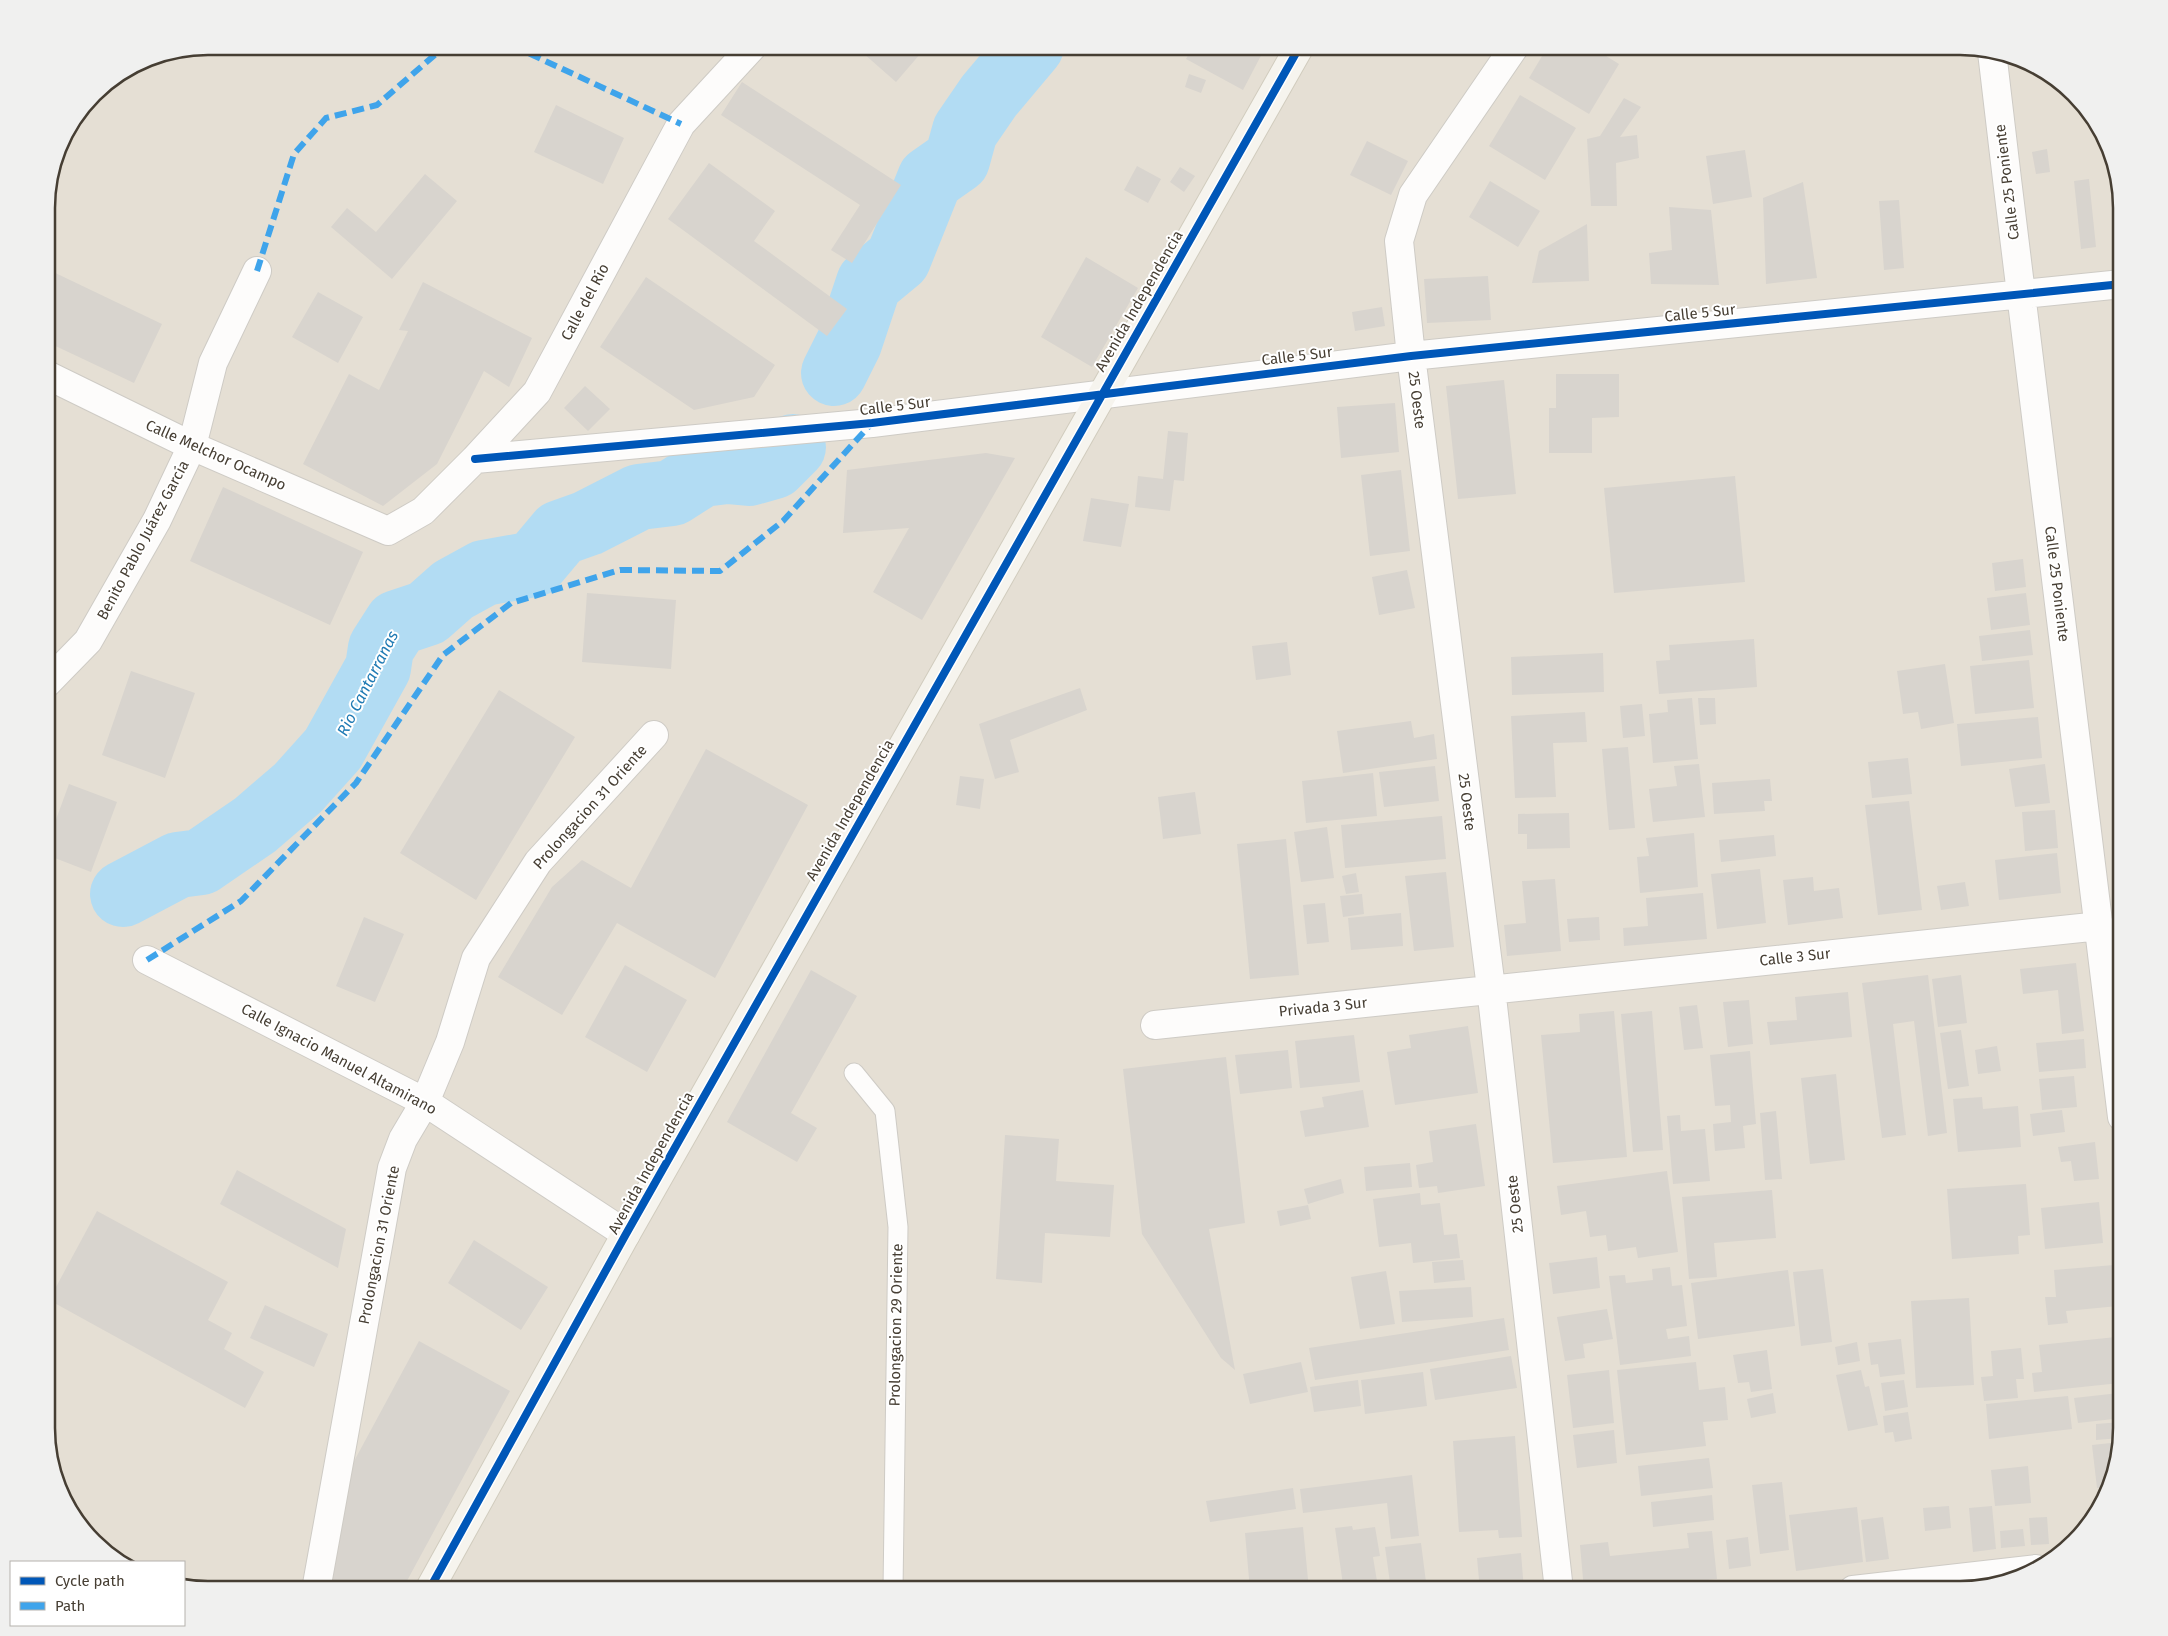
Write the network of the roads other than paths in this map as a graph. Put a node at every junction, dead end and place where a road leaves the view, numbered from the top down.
1 (745, 55) edge
2 (1295, 55) edge
3 (1509, 55) edge
4 (1993, 59) edge
5 (256, 271) dead end
6 (2113, 285) edge
7 (2020, 295) junction
8 (1411, 356) junction
9 (55, 379) edge
10 (1102, 394) junction
11 (192, 446) junction
12 (475, 459) junction
13 (388, 531) joint
14 (55, 675) edge
15 (654, 736) dead end
16 (2100, 926) junction
17 (147, 960) dead end
18 (1491, 988) junction
19 (1155, 1025) dead end
20 (2113, 1038) edge
21 (854, 1073) dead end
22 (425, 1102) junction
23 (626, 1234) junction
24 (2011, 1572) edge
25 (318, 1581) edge
26 (434, 1581) edge
27 (894, 1581) edge
28 (1558, 1581) edge
29 (1931, 1581) edge

1 - 12 street, Calle del Río
2 - 10 street, Avenida Independencia
3 - 8 street, 25 Oeste
4 - 7 street, Calle 25 Poniente
5 - 11 street, Benito Pablo Juárez García
6 - 7 street, Calle 5 Sur
7 - 8 street, Calle 5 Sur
7 - 16 street, Calle 25 Poniente
8 - 10 street, Calle 5 Sur
8 - 18 street, 25 Oeste
9 - 11 street, Calle Melchor Ocampo
10 - 12 street, Calle 5 Sur
10 - 23 street, Avenida Independencia
11 - 13 street, Calle Melchor Ocampo
11 - 14 street, Benito Pablo Juárez García
12 - 13 street, Calle del Río
15 - 22 street, Prolongacion 31 Oriente
16 - 18 street, Calle 3 Sur
16 - 20 street, Calle 25 Poniente
17 - 22 street, Calle Ignacio Manuel Altamirano
18 - 19 street, Privada 3 Sur
18 - 28 street, 25 Oeste
21 - 27 lane, Prolongacion 29 Oriente
22 - 23 street, Calle Ignacio Manuel Altamirano
22 - 25 street, Prolongacion 31 Oriente
23 - 26 street, Avenida Independencia
24 - 29 street

